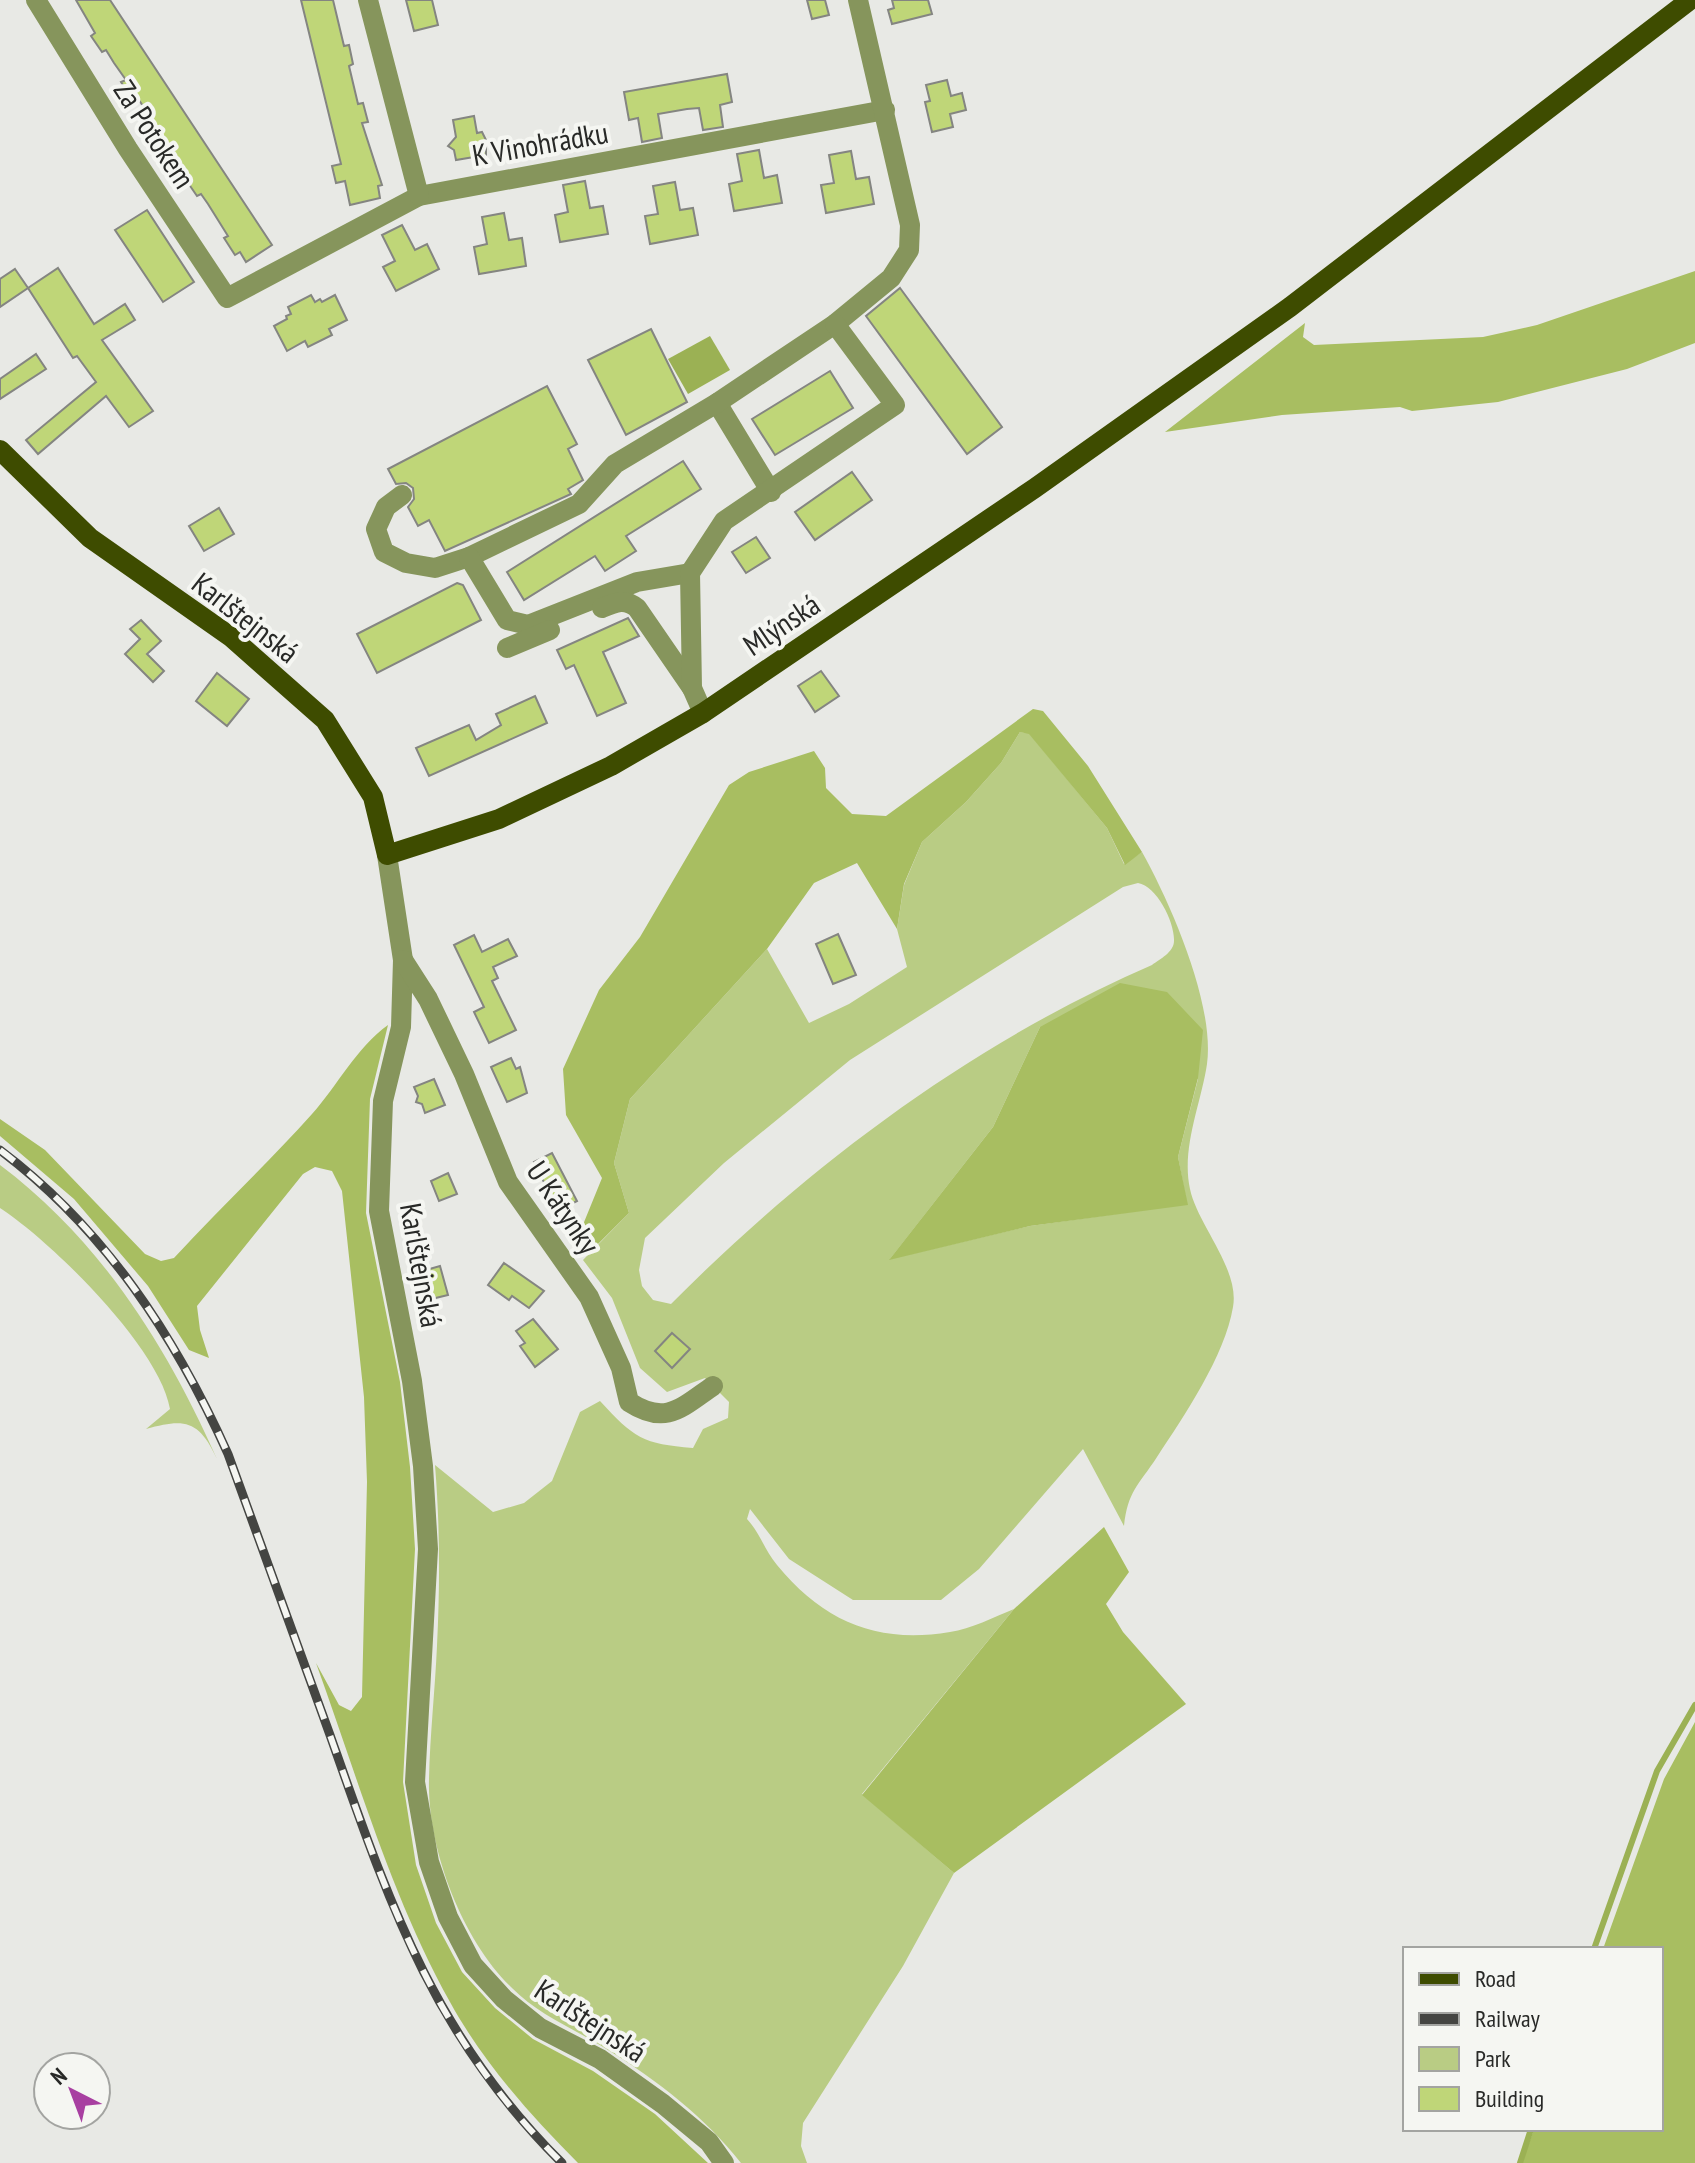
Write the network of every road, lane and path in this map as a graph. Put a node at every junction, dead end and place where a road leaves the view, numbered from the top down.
1 (36, 0) edge
2 (368, 0) edge
3 (858, 0) edge
4 (1690, 0) edge
5 (885, 110) junction
6 (419, 196) junction
7 (227, 298) joint
8 (835, 324) junction
9 (717, 403) junction
10 (0, 450) edge
11 (771, 492) junction
12 (402, 495) dead end
13 (469, 557) junction
14 (690, 573) junction
15 (507, 648) dead end
16 (692, 688) junction
17 (703, 713) junction
18 (387, 855) junction
19 (403, 960) junction
20 (713, 1386) dead end
21 (724, 2163) edge

1 - 7 street, Za Potokem
2 - 6 street
3 - 5 street
4 - 17 main road, Mlýnská
5 - 6 street, K Vinohrádku
5 - 8 street
6 - 7 street, K Vinohrádku
8 - 9 street
8 - 11 street
9 - 11 street
9 - 13 street
10 - 18 main road, Karlštejnská
11 - 14 street
12 - 13 street
13 - 14 street
14 - 16 street
15 - 16 street
16 - 17 street
17 - 18 main road, Mlýnská
18 - 19 street, Karlštejnská
19 - 20 street, U Kátynky
19 - 21 street, Karlštejnská

